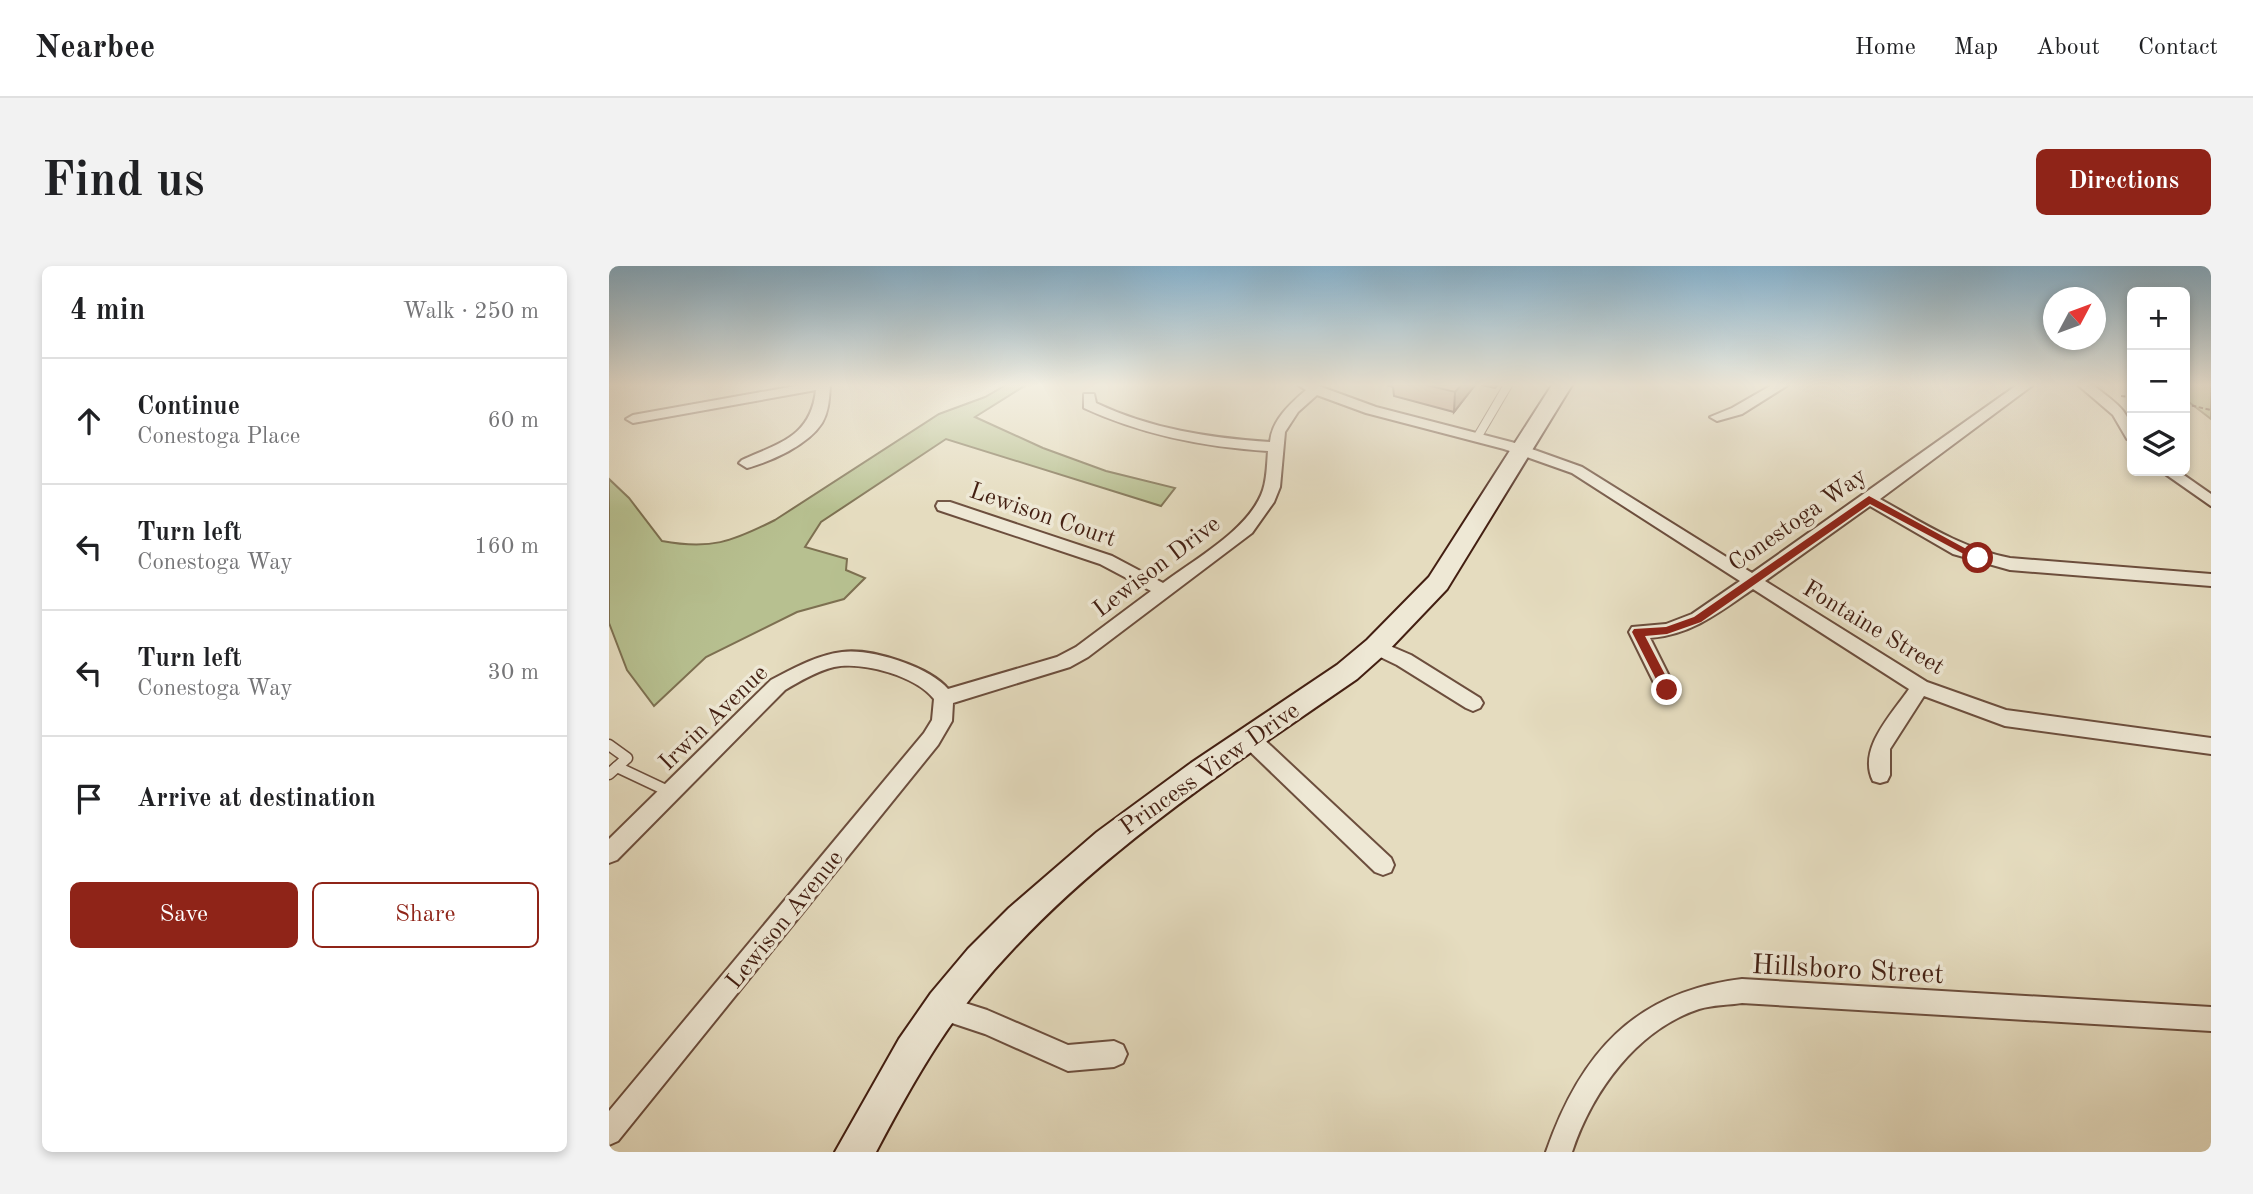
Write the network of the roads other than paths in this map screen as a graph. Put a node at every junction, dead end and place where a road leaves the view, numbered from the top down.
1 (810, 426) edge
2 (1146, 426) edge
3 (1282, 426) edge
4 (1440, 426) edge
5 (1484, 426) edge
6 (1536, 426) edge
7 (1969, 426) edge
8 (1478, 436) junction
9 (1275, 447) junction
10 (1522, 448) junction
11 (747, 463) dead end
12 (2175, 476) edge
13 (1869, 499) junction
14 (2211, 501) edge
15 (944, 506) dead end
16 (2209, 580) edge
17 (1753, 581) junction
18 (1162, 590) junction
19 (1376, 647) junction
20 (1920, 687) junction
21 (1667, 690) dead end
22 (944, 698) junction
23 (1473, 703) dead end
24 (1249, 738) junction
25 (609, 745) edge
26 (2211, 746) edge
27 (613, 771) edge
28 (1880, 775) dead end
29 (670, 792) junction
30 (609, 853) edge
31 (1383, 865) dead end
32 (943, 1008) junction
33 (2211, 1019) edge
34 (1114, 1054) dead end
35 (609, 1132) edge
36 (855, 1152) edge
37 (1559, 1152) edge

1 - 11 street
2 - 9 street
3 - 9 street, Lewison Drive
4 - 8 street, Fontaine Street
5 - 8 lane
6 - 10 main road, Princess View Drive
7 - 13 street, Conestoga Way
8 - 10 street, Fontaine Street
9 - 18 street, Lewison Drive
10 - 17 street, Fontaine Street
10 - 19 main road, Princess View Drive
12 - 14 street
13 - 16 street
13 - 17 street, Conestoga Way
15 - 18 street, Lewison Court
17 - 20 street, Fontaine Street
17 - 21 street, Conestoga Way
18 - 22 street, Lewison Drive
19 - 23 street
19 - 24 main road, Princess View Drive
20 - 26 street, Fontaine Street
20 - 28 street
22 - 29 street, Irwin Avenue
22 - 35 street, Lewison Avenue
24 - 31 street
24 - 32 main road, Princess View Drive
25 - 27 lane
27 - 29 lane
29 - 30 street, Irwin Avenue
32 - 34 street
32 - 36 main road, Princess View Drive
33 - 37 street, Hillsboro Street

